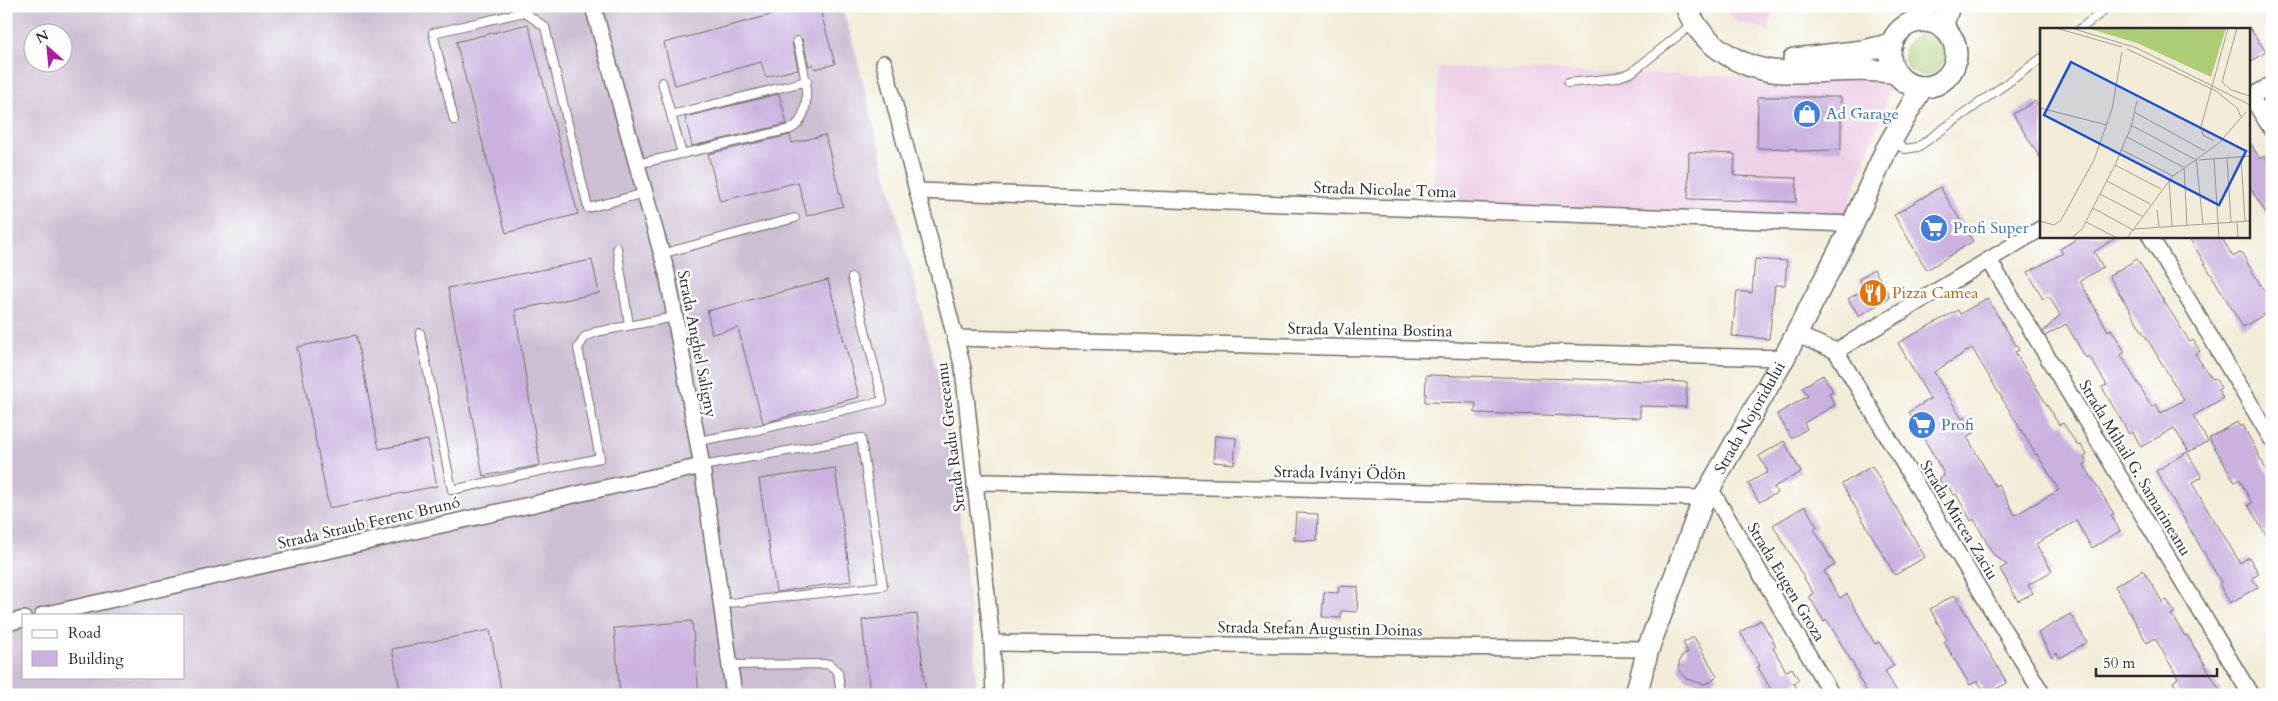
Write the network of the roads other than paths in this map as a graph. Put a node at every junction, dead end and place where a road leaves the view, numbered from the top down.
1 (593, 6) edge
2 (1948, 6) edge
3 (2102, 12) dead end
4 (1690, 15) edge
5 (1932, 18) edge
6 (2081, 28) edge
7 (797, 41) dead end
8 (1892, 44) junction
9 (2040, 59) edge
10 (884, 63) dead end
11 (1763, 68) junction
12 (1907, 80) junction
13 (807, 81) junction
14 (662, 82) dead end
15 (1568, 83) dead end
16 (2272, 84) edge
17 (2250, 98) edge
18 (671, 115) junction
19 (454, 120) dead end
20 (2272, 130) edge
21 (1888, 145) junction
22 (682, 154) junction
23 (637, 164) junction
24 (917, 191) junction
25 (644, 193) junction
26 (795, 218) dead end
27 (1852, 224) junction
28 (2040, 229) edge
29 (2151, 238) edge
30 (617, 248) dead end
31 (661, 254) junction
32 (1989, 260) junction
33 (852, 278) dead end
34 (675, 317) junction
35 (629, 325) junction
36 (420, 333) dead end
37 (1795, 334) junction
38 (955, 338) junction
39 (1836, 351) junction
40 (1784, 358) junction
41 (2272, 440) edge
42 (698, 441) junction
43 (702, 466) junction
44 (975, 486) junction
45 (1707, 493) junction
46 (722, 604) junction
47 (47, 614) edge
48 (22, 619) edge
49 (6, 623) edge
50 (992, 643) junction
51 (1648, 649) junction
52 (730, 664) junction
53 (734, 695) edge
54 (841, 695) edge
55 (994, 695) edge
56 (1636, 695) edge
57 (1832, 695) edge
58 (2043, 695) edge
59 (2251, 695) edge

1 - 23 street, Strada Anghel Saligny
2 - 5 main road
3 - 6 lane
4 - 11 main road
4 - 15 lane
5 - 8 main road
5 - 12 main road
7 - 13 lane
8 - 11 main road
8 - 12 main road
9 - 21 lane
10 - 24 street, Strada Radu Greceanu
11 - 12 main road
12 - 21 main road, Strada Nojoridului
13 - 18 lane
13 - 22 lane
14 - 18 lane
16 - 17 street
17 - 20 street
18 - 22 lane
19 - 25 lane
21 - 27 main road, Strada Nojoridului
22 - 23 lane
23 - 25 street, Strada Anghel Saligny
24 - 27 street, Strada Nicolae Toma
24 - 38 street, Strada Radu Greceanu
25 - 31 street, Strada Anghel Saligny
26 - 31 lane
27 - 37 main road, Strada Nojoridului
28 - 32 street
29 - 41 street
30 - 35 lane
31 - 34 street, Strada Anghel Saligny
32 - 39 street
32 - 59 street, Strada Mihail G. Samarineanu
33 - 42 lane
34 - 35 lane
34 - 42 street, Strada Anghel Saligny
35 - 36 lane
37 - 39 street
37 - 40 main road, Strada Nojoridului
38 - 40 street, Strada Valentina Bostina
38 - 44 street, Strada Radu Greceanu
39 - 58 street, Strada Mircea Zaciu
40 - 45 main road, Strada Nojoridului
42 - 43 street, Strada Anghel Saligny
43 - 46 street, Strada Anghel Saligny
43 - 46 lane
43 - 47 street, Strada Straub Ferenc Brunó
44 - 45 street, Strada Iványi Ödön
44 - 50 street, Strada Radu Greceanu
45 - 51 main road, Strada Nojoridului
45 - 57 street, Strada Eugen Groza
46 - 52 street, Strada Anghel Saligny
48 - 49 street
50 - 51 street, Strada Stefan Augustin Doinas
50 - 55 street, Strada Radu Greceanu
51 - 56 main road, Strada Nojoridului
52 - 53 street, Strada Anghel Saligny
52 - 54 lane

